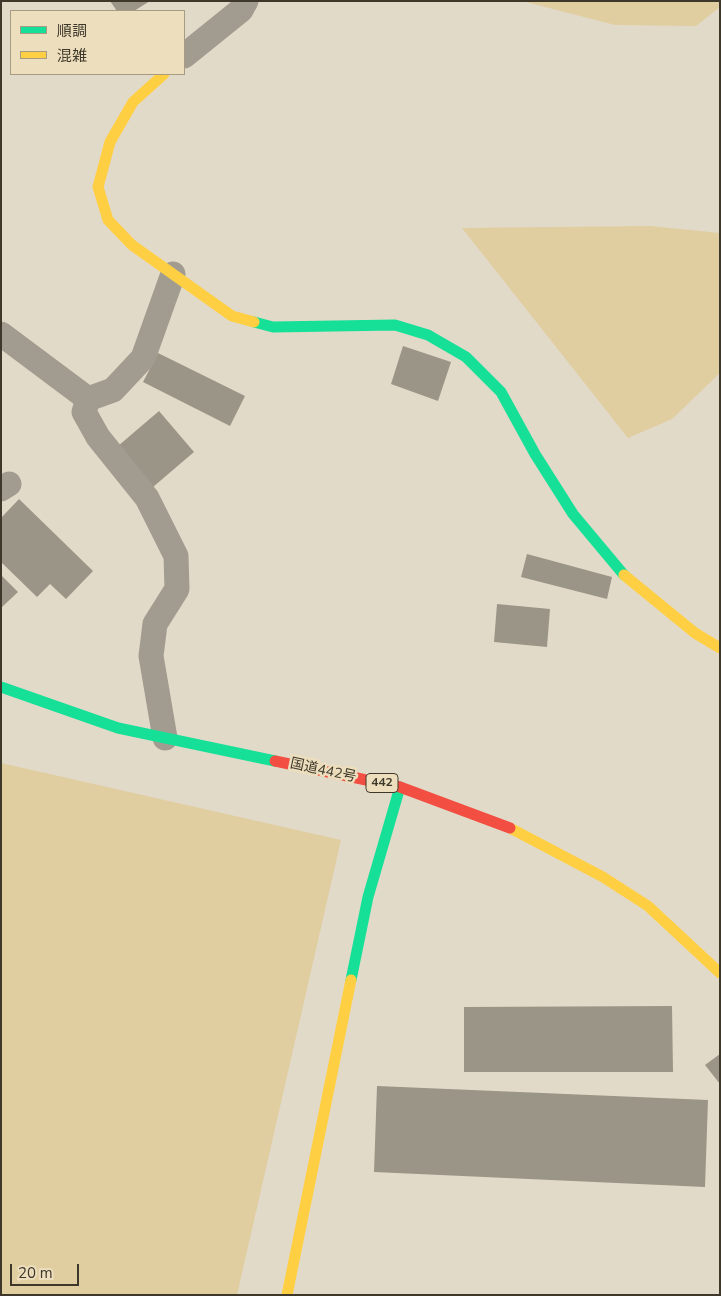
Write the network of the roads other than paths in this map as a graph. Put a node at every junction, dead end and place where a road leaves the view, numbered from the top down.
1 (246, 1) edge
2 (185, 55) edge
3 (163, 75) edge
4 (173, 274) junction
5 (1, 334) edge
6 (88, 399) junction
7 (720, 648) edge
8 (1, 687) edge
9 (165, 738) junction
10 (400, 787) junction
11 (720, 974) edge
12 (287, 1295) edge

1 - 2 street
3 - 4 main road
4 - 6 street
4 - 7 main road
5 - 6 street
6 - 9 street
8 - 9 main road, 国道442号 / 442
9 - 10 main road, 国道442号 / 442
10 - 11 main road, 国道442号 / 442
10 - 12 main road

